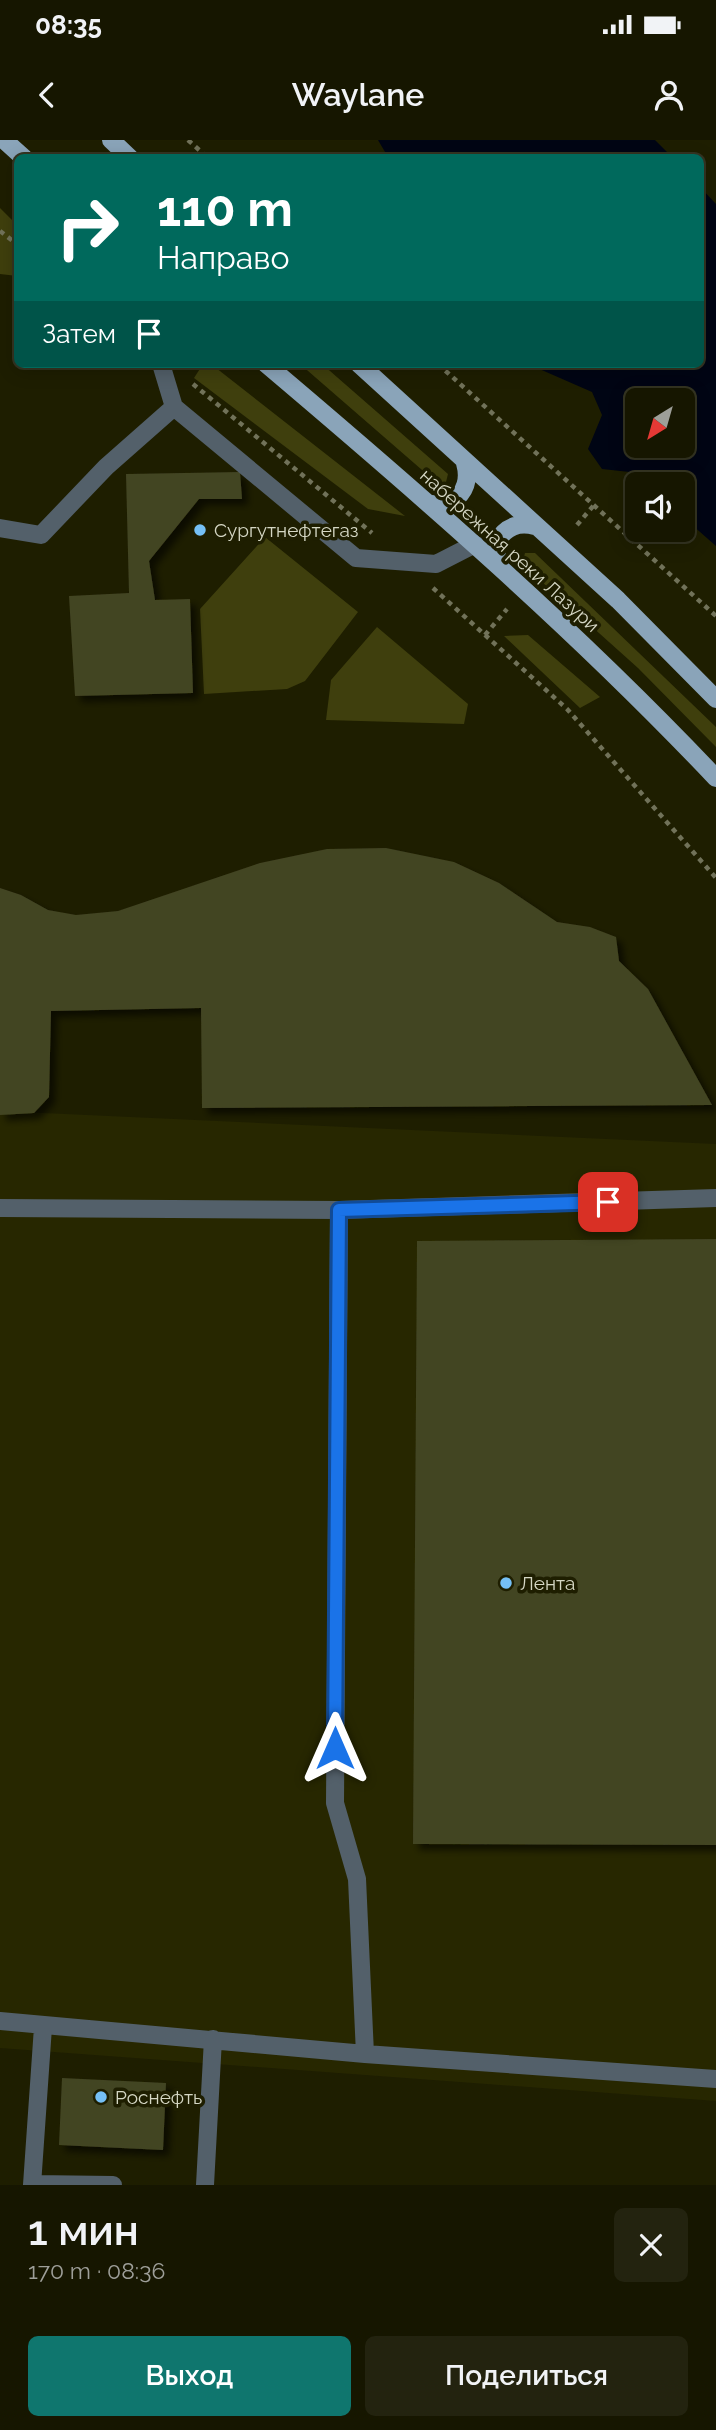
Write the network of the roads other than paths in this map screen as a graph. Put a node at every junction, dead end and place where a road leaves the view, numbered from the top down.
1 (4, 140) edge
2 (111, 140) edge
3 (20, 154) edge
4 (126, 154) edge
5 (162, 368) edge
6 (271, 368) edge
7 (363, 368) edge
8 (174, 407) junction
9 (466, 463) junction
10 (431, 504) junction
11 (535, 526) junction
12 (0, 528) edge
13 (475, 544) junction
14 (499, 564) junction
15 (716, 699) edge
16 (716, 778) edge
17 (716, 1198) edge
18 (0, 1208) edge
19 (339, 1210) junction
20 (0, 2021) edge
21 (43, 2026) junction
22 (213, 2039) junction
23 (365, 2054) junction
24 (716, 2079) edge
25 (33, 2184) edge
26 (113, 2185) edge
27 (205, 2185) edge

1 - 3 main road
2 - 4 main road
5 - 8 lane
6 - 10 main road, набережная реки Лазури
7 - 9 main road, набережная реки Лазури
8 - 12 lane
8 - 13 lane
9 - 10 main road
9 - 11 main road, набережная реки Лазури
10 - 13 main road, набережная реки Лазури
11 - 14 main road
11 - 15 main road, набережная реки Лазури
13 - 14 main road, набережная реки Лазури
14 - 16 main road, набережная реки Лазури
17 - 19 lane
18 - 19 lane
19 - 23 lane
20 - 21 lane
21 - 22 lane
21 - 25 lane
22 - 23 lane
22 - 27 lane
23 - 24 lane
25 - 26 lane

